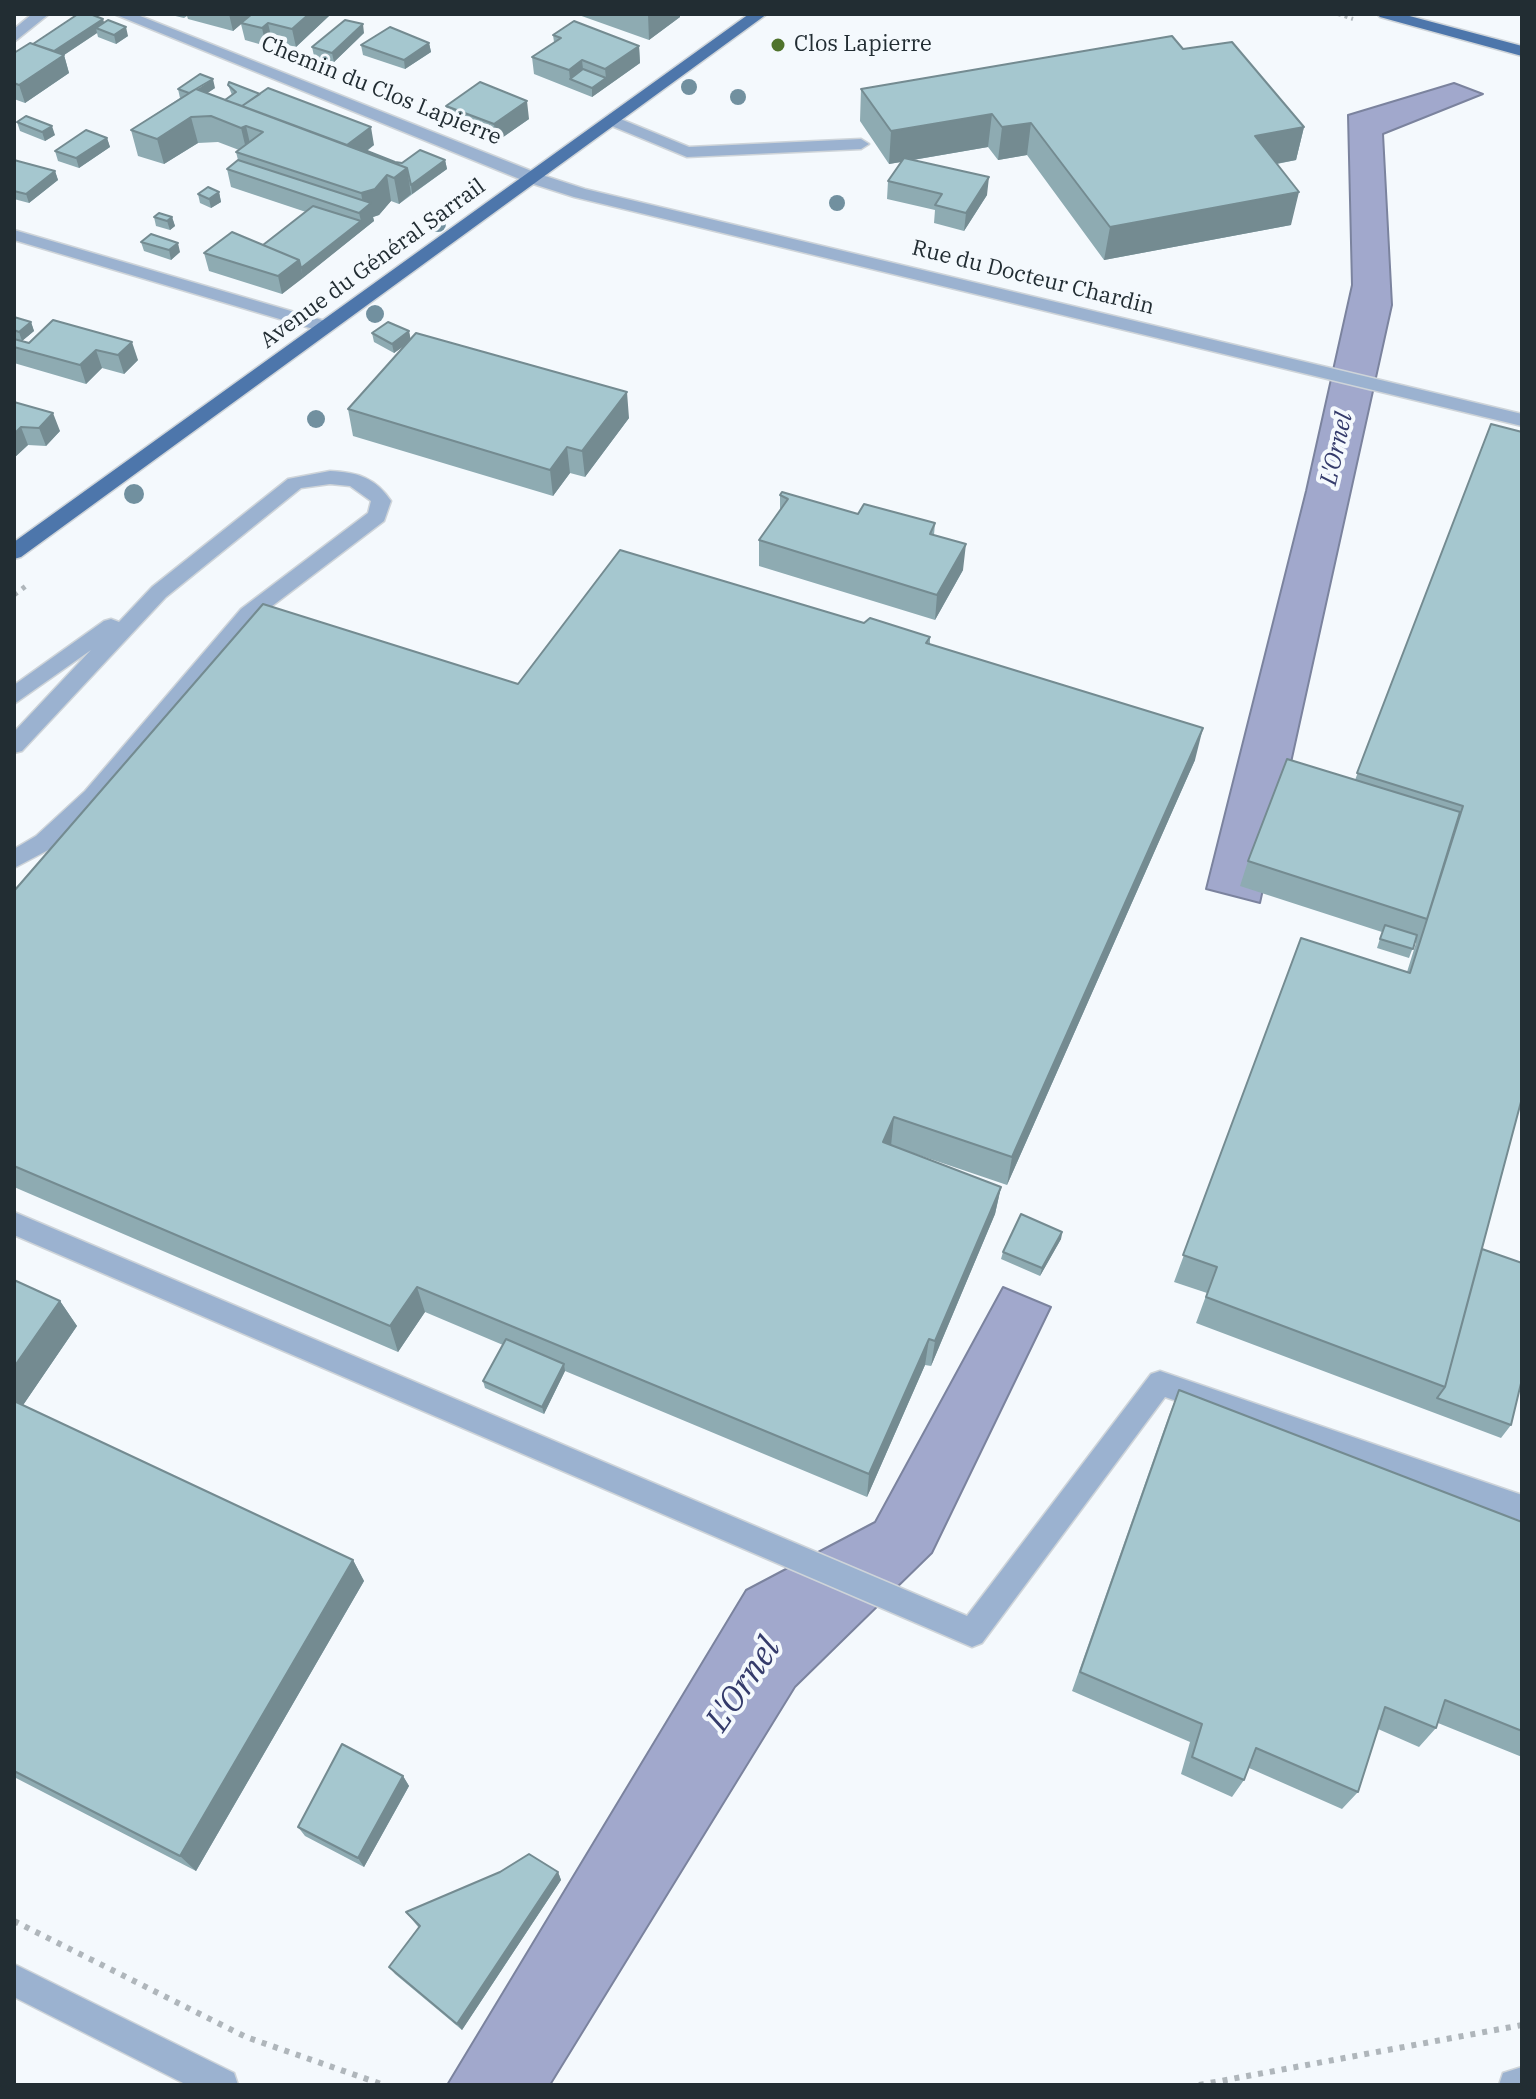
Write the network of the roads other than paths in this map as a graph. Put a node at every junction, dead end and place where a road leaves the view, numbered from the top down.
1 (41, 14) edge
2 (122, 14) edge
3 (759, 14) edge
4 (1385, 14) edge
5 (14, 37) edge
6 (1522, 51) edge
7 (613, 121) junction
8 (861, 144) dead end
9 (533, 178) junction
10 (14, 235) edge
11 (326, 327) junction
12 (1522, 420) edge
13 (14, 552) edge
14 (159, 592) junction
15 (14, 696) edge
16 (14, 745) edge
17 (14, 859) edge
18 (14, 1223) edge
19 (1522, 1508) edge
20 (14, 1980) edge
21 (210, 2083) edge
22 (1522, 2083) edge
23 (1515, 2085) edge

1 - 5 street
2 - 9 street, Chemin du Clos Lapierre
3 - 7 main road, Avenue du Général Sarrail
4 - 6 main road
7 - 8 street
7 - 9 main road, Avenue du Général Sarrail
9 - 11 main road, Avenue du Général Sarrail
9 - 12 street, Rue du Docteur Chardin
10 - 11 street
11 - 13 main road, Avenue du Général Sarrail
14 - 15 street
14 - 16 street
14 - 17 street
18 - 19 street
20 - 21 street
22 - 23 street

